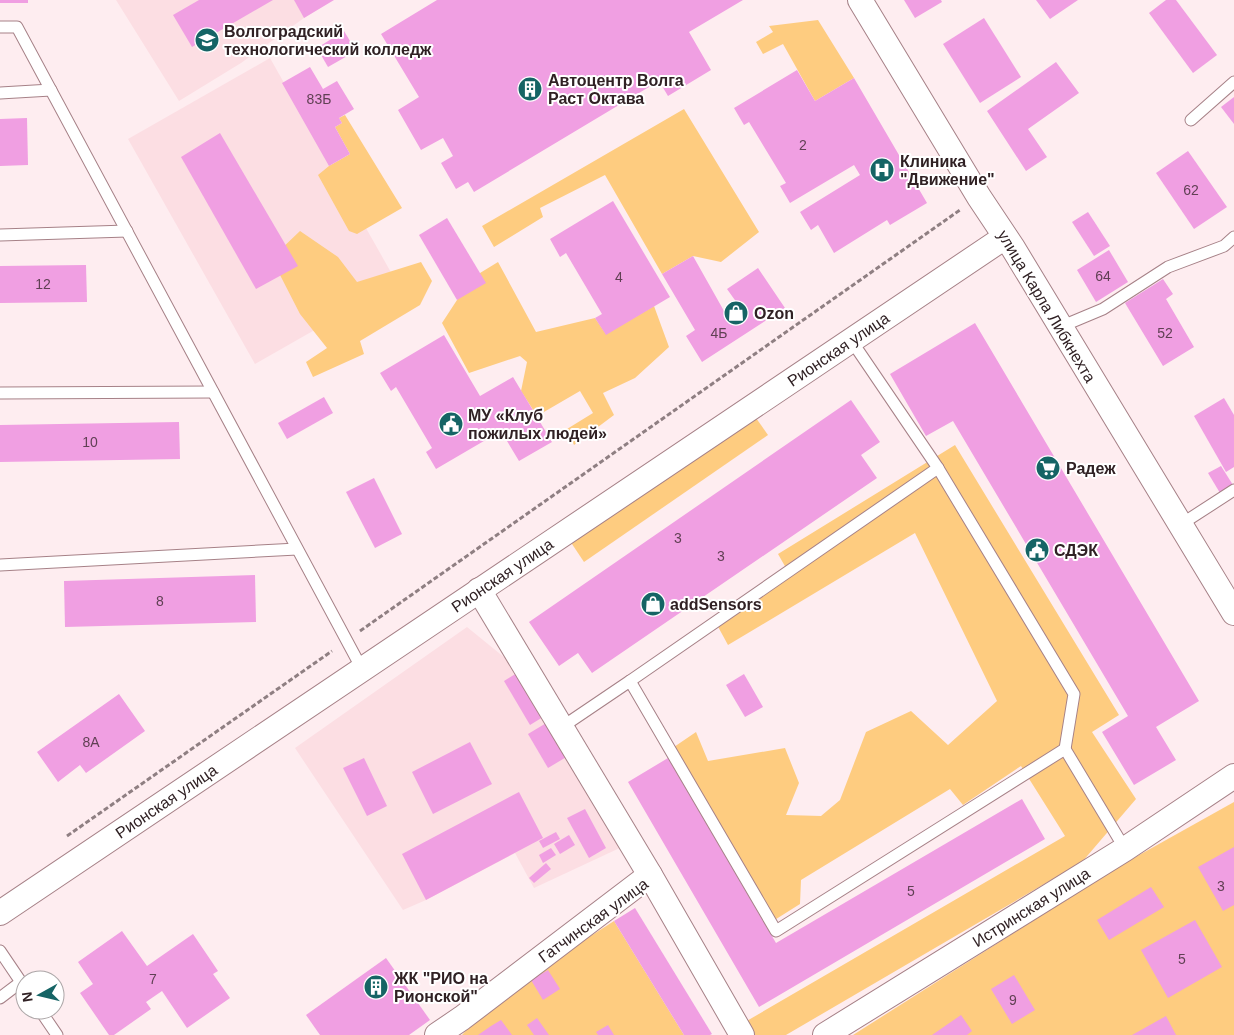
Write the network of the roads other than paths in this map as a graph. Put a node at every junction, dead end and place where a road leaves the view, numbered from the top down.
1 (860, 0) edge
2 (0, 27) edge
3 (1234, 82) edge
4 (52, 90) junction
5 (0, 93) edge
6 (1191, 120) dead end
7 (127, 231) junction
8 (0, 235) edge
9 (1005, 237) junction
10 (1234, 237) edge
11 (1060, 327) junction
12 (851, 340) junction
13 (213, 392) junction
14 (0, 393) edge
15 (938, 468) junction
16 (1234, 490) edge
17 (1180, 525) junction
18 (297, 549) junction
19 (0, 565) edge
20 (479, 590) junction
21 (1234, 613) edge
22 (362, 669) junction
23 (630, 681) junction
24 (562, 727) junction
25 (1065, 749) junction
26 (1234, 776) edge
27 (1125, 849) junction
28 (650, 876) junction
29 (0, 913) edge
30 (0, 951) edge
31 (15, 973) edge
32 (15, 990) edge
33 (0, 998) edge
34 (47, 1020) edge
35 (57, 1035) edge
36 (438, 1035) edge
37 (742, 1035) edge
38 (825, 1035) edge

1 - 9 street, улица Карла Либкнехта
2 - 4 lane
3 - 6 lane
4 - 5 lane
4 - 7 lane
7 - 8 lane
7 - 13 lane
9 - 11 street, улица Карла Либкнехта
9 - 12 street, Рионская улица
10 - 11 lane
11 - 17 street, улица Карла Либкнехта
12 - 15 lane
12 - 20 street, Рионская улица
13 - 14 lane
13 - 18 lane
15 - 23 lane
15 - 25 lane
16 - 17 lane
17 - 21 street, улица Карла Либкнехта
18 - 19 lane
18 - 22 lane
20 - 22 street, Рионская улица
20 - 24 street
22 - 29 street, Рионская улица
23 - 24 lane
23 - 25 lane
24 - 28 street
25 - 27 lane
26 - 27 street, Истринская улица
27 - 38 street, Истринская улица
28 - 36 street, Гатчинская улица
28 - 37 street, Гатчинская улица
30 - 31 lane
32 - 33 lane
34 - 35 lane

